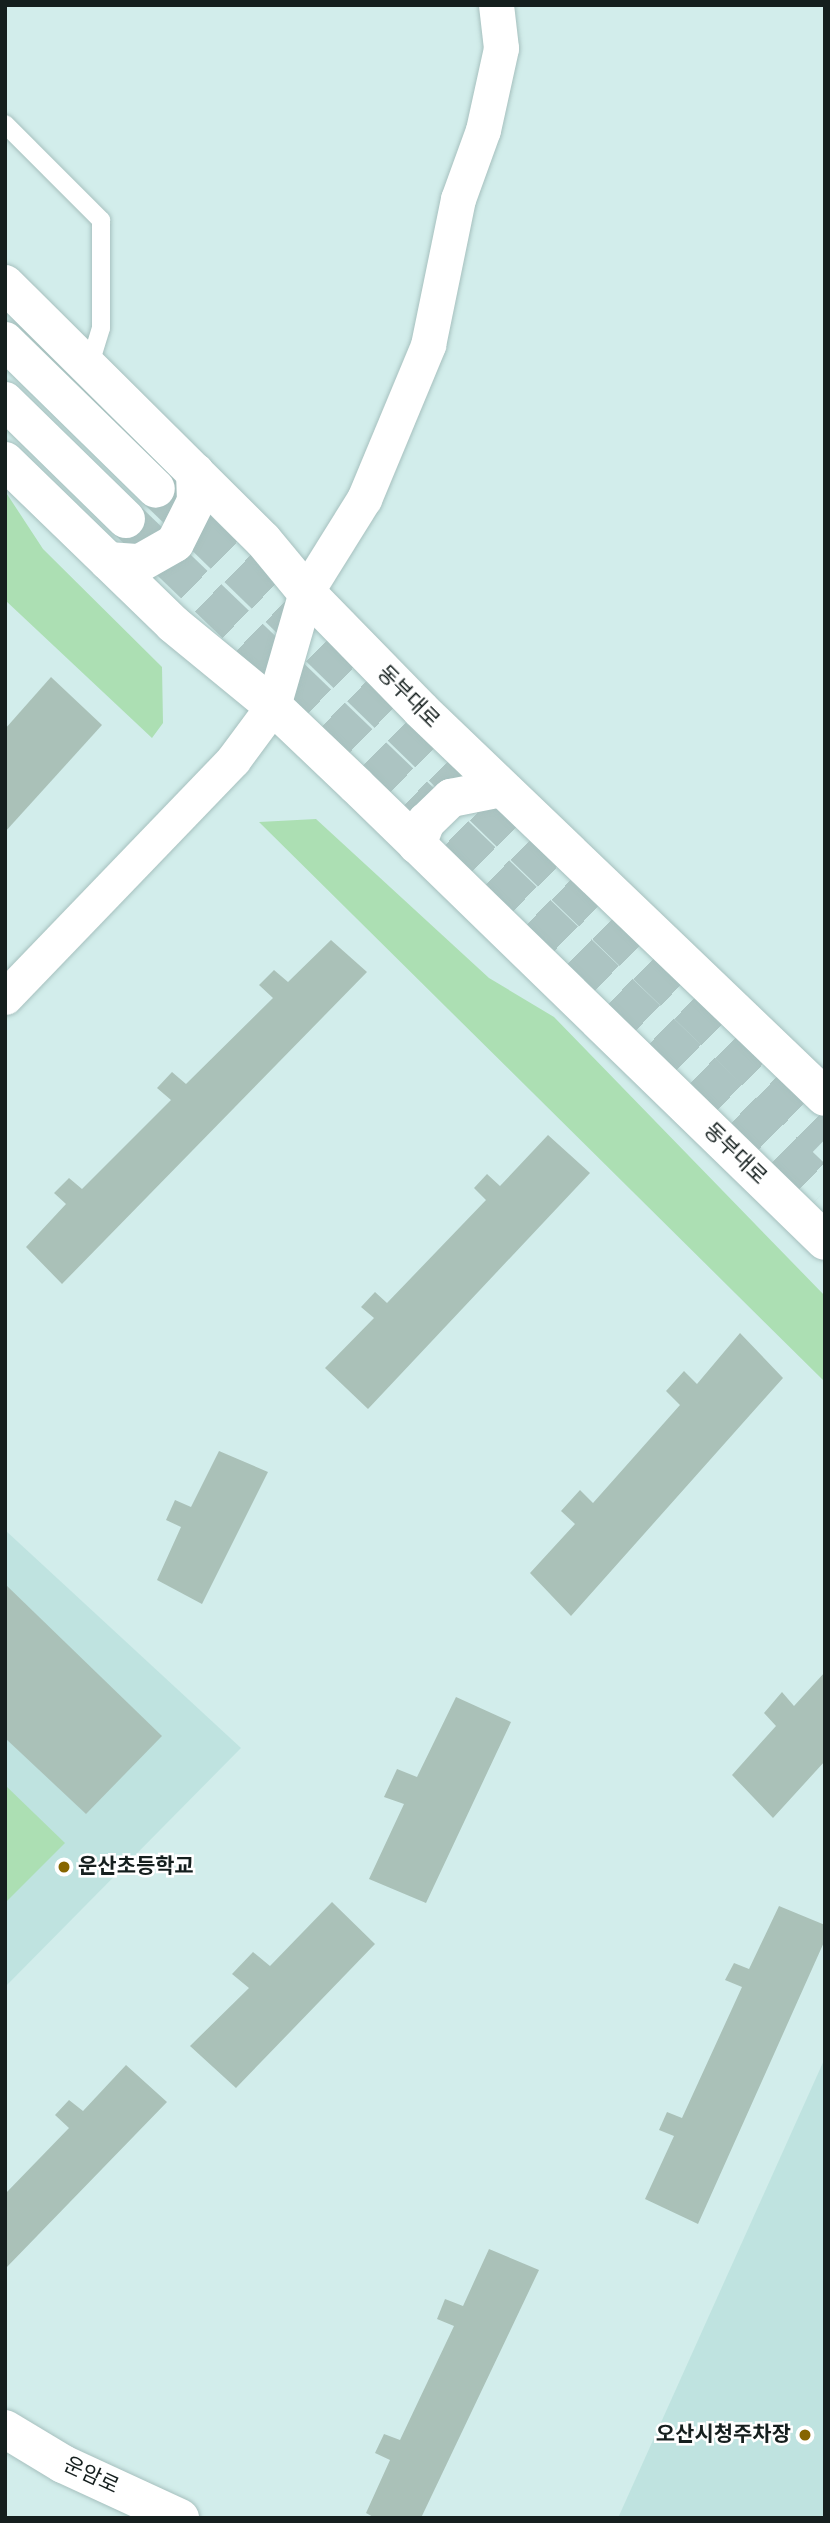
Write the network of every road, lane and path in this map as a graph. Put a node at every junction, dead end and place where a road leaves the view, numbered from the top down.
1 (496, 5) edge
2 (5, 124) edge
3 (5, 284) edge
4 (5, 341) edge
5 (89, 367) junction
6 (5, 401) edge
7 (5, 461) edge
8 (195, 472) junction
9 (156, 489) tunnel mouth
10 (126, 519) tunnel mouth
11 (108, 561) junction
12 (306, 592) junction
13 (272, 706) junction
14 (501, 788) junction
15 (417, 845) junction
16 (5, 997) edge
17 (825, 1097) edge
18 (825, 1241) edge
19 (5, 2429) edge
20 (180, 2518) edge

1 - 12 street
2 - 5 lane
3 - 5 main road, 동부대로
4 - 9 main road
5 - 8 main road, 동부대로
6 - 10 main road
7 - 11 main road, 동부대로
8 - 11 main road
8 - 12 main road, 동부대로
11 - 13 main road, 동부대로
12 - 13 street
12 - 14 main road, 동부대로
13 - 15 main road, 동부대로
13 - 16 street
14 - 15 main road
14 - 17 main road, 동부대로
15 - 18 main road, 동부대로
19 - 20 main road, 운암로

